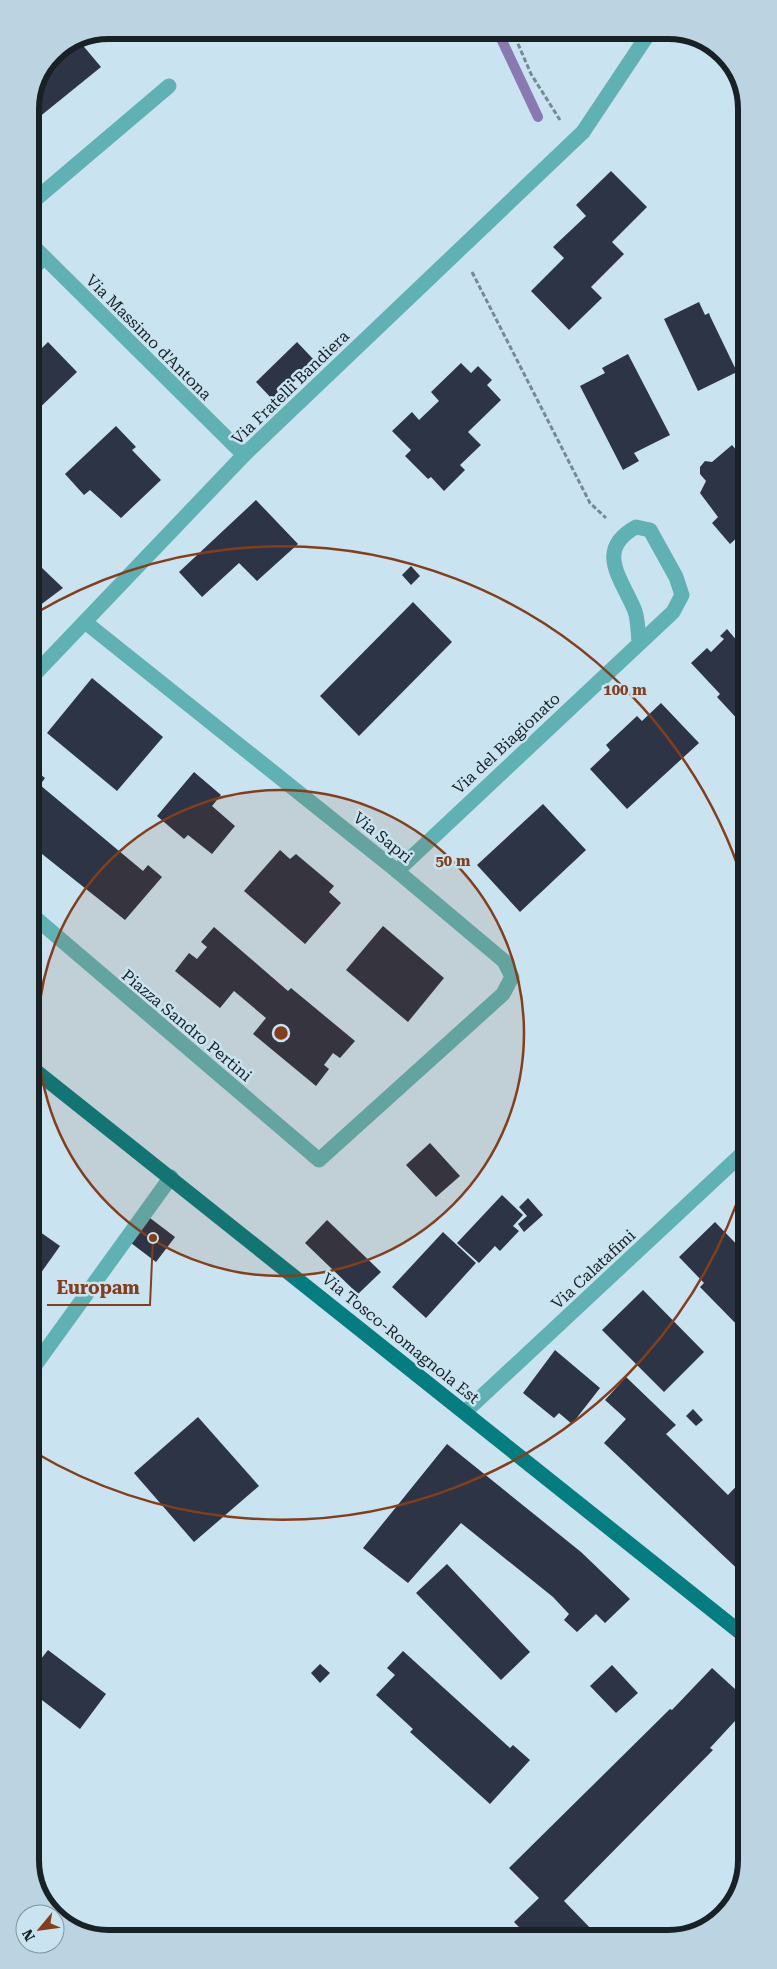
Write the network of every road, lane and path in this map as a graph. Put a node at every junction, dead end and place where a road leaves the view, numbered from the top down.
1 (516, 39) edge
2 (645, 39) edge
3 (169, 86) dead end
4 (578, 137) junction
5 (39, 196) edge
6 (460, 250) junction
7 (39, 252) edge
8 (44, 257) junction
9 (39, 262) edge
10 (244, 455) junction
11 (622, 534) junction
12 (85, 622) junction
13 (639, 642) junction
14 (39, 670) edge
15 (397, 871) junction
16 (39, 921) edge
17 (39, 1073) edge
18 (738, 1158) edge
19 (320, 1160) joint
20 (171, 1177) junction
21 (39, 1360) edge
22 (465, 1412) junction
23 (738, 1631) edge

1 - 4 path
2 - 4 street, Via Fratelli Bandiera
3 - 5 street
4 - 6 street, Via Fratelli Bandiera
6 - 10 street, Via Fratelli Bandiera
6 - 11 path
7 - 8 street, Via Massimo d'Antona
8 - 9 street
8 - 10 street, Via Massimo d'Antona
10 - 12 street, Via Fratelli Bandiera
11 - 13 street
11 - 13 street, Via del Biagionato
12 - 14 street, Via Fratelli Bandiera
12 - 15 street, Via Sapri
13 - 15 street, Via del Biagionato
15 - 19 street, Via Sapri
16 - 19 street, Piazza Sandro Pertini
17 - 20 main road, Via Tosco-Romagnola Est
18 - 22 street, Via Calatafimi
20 - 21 street
20 - 22 main road, Via Tosco-Romagnola Est
22 - 23 main road, Via Tosco-Romagnola Est

